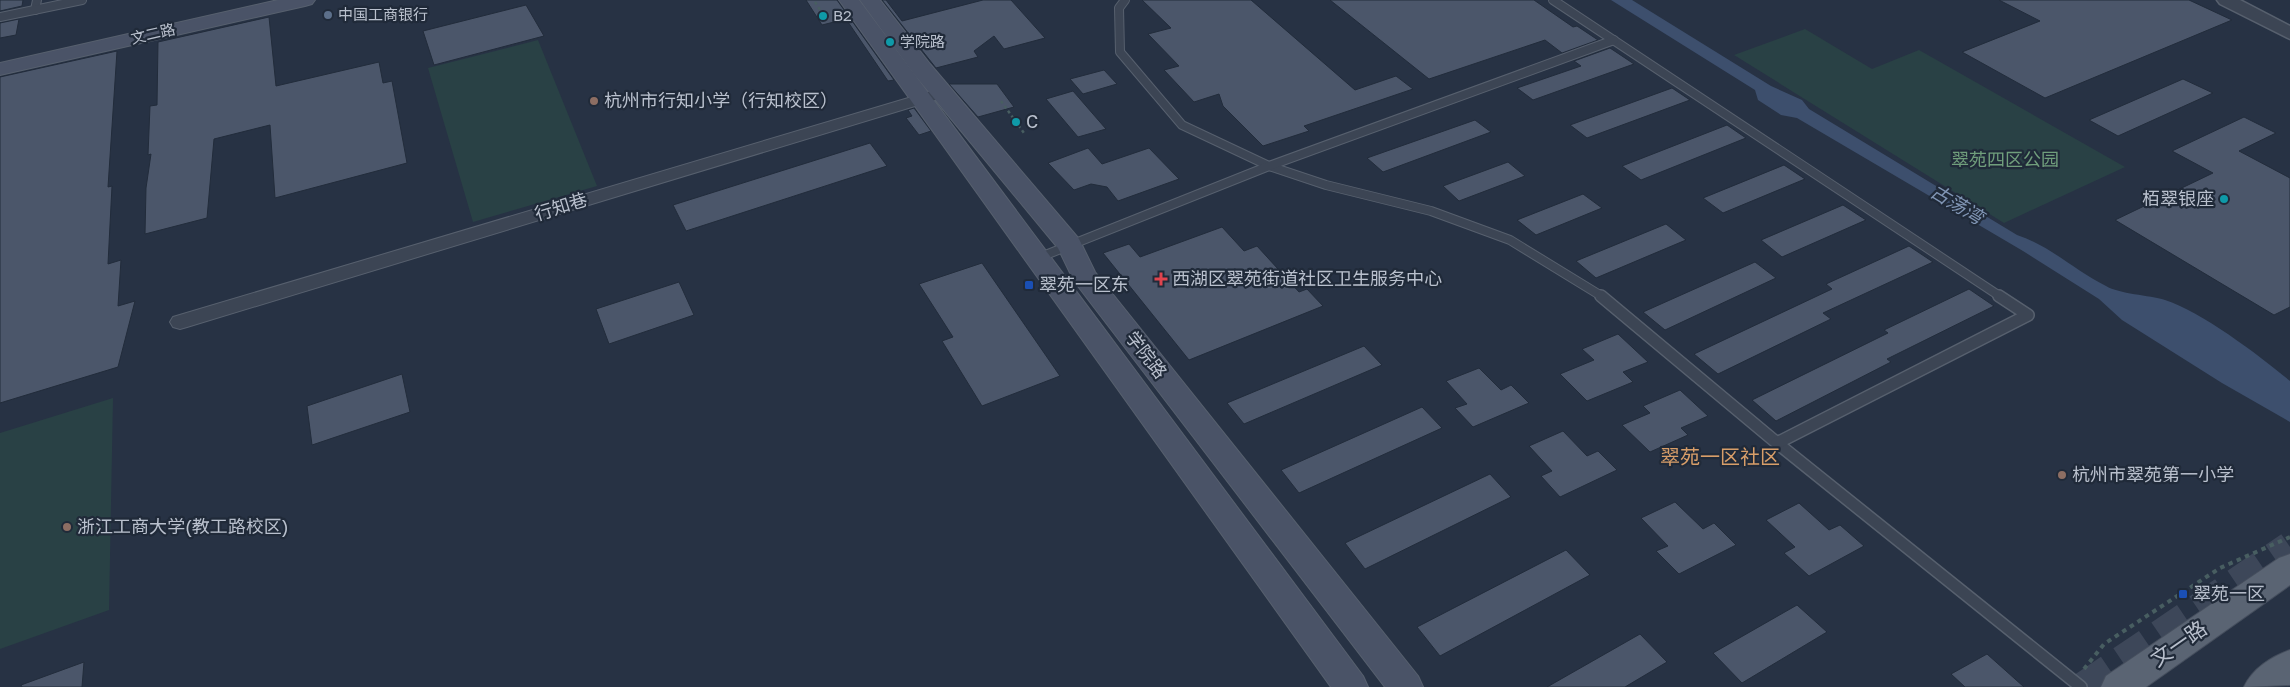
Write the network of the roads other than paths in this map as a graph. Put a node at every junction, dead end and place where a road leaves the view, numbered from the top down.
1 (37, 0) edge
2 (82, 0) edge
3 (263, 0) edge
4 (305, 0) edge
5 (849, 0) edge
6 (870, 0) edge
7 (1125, 0) edge
8 (1552, 0) edge
9 (2226, 0) edge
10 (35, 10) junction
11 (0, 17) edge
12 (2290, 33) edge
13 (1614, 40) junction
14 (0, 58) edge
15 (0, 69) edge
16 (931, 96) junction
17 (1269, 166) junction
18 (1070, 245) junction
19 (1038, 258) junction
20 (180, 322) dead end
21 (1777, 443) junction
22 (2290, 567) edge
23 (2290, 665) edge
24 (2078, 684) edge
25 (1351, 687) edge
26 (1406, 687) edge
27 (2118, 687) edge
28 (2260, 687) edge

1 - 10 lane
2 - 10 lane
3 - 14 main road, 文二路
4 - 15 main road, 文二路
5 - 16 main road, 学院路
6 - 16 main road, 学院路
7 - 17 lane
8 - 13 lane
9 - 12 street
10 - 11 lane
13 - 17 lane
13 - 21 lane
16 - 18 main road, 学院路
16 - 19 main road, 学院路
16 - 20 street, 行知巷
17 - 18 lane
17 - 21 lane
18 - 19 lane
18 - 26 main road, 学院路
19 - 25 main road, 学院路
21 - 24 lane
22 - 27 main road, 文一路
23 - 28 main road

